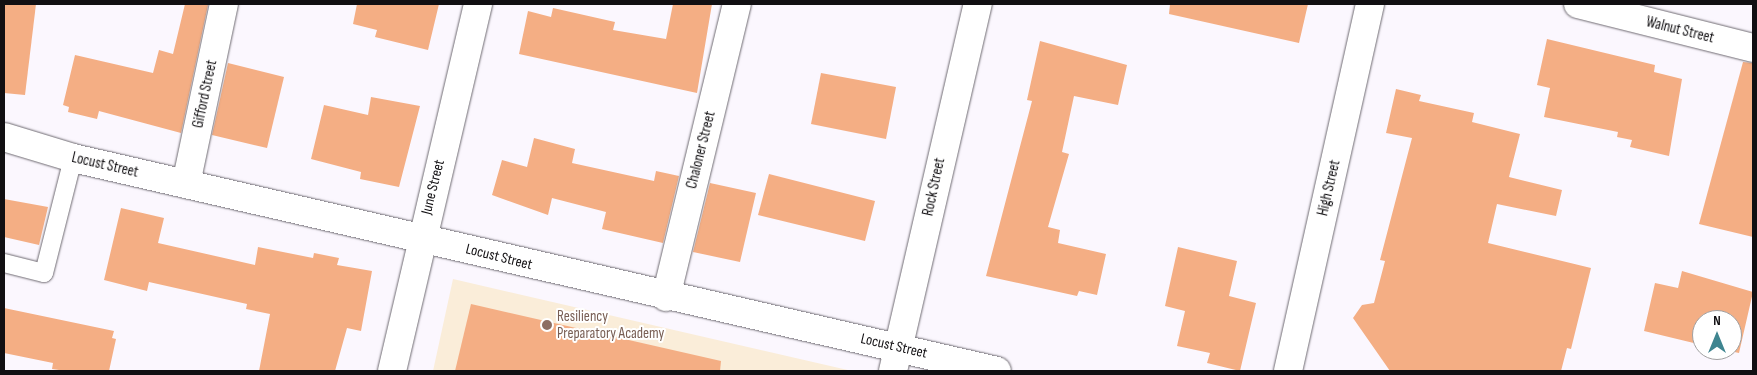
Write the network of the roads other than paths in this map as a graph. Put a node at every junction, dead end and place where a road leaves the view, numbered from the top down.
1 (224, 4) edge
2 (478, 4) edge
3 (737, 4) edge
4 (978, 4) edge
5 (1370, 4) edge
6 (1578, 4) edge
7 (1753, 48) edge
8 (4, 136) edge
9 (73, 158) junction
10 (186, 184) junction
11 (421, 237) junction
12 (4, 263) edge
13 (666, 297) junction
14 (896, 359) edge
15 (392, 371) edge
16 (997, 371) edge
17 (1288, 371) edge

1 - 10 street, Gifford Street
2 - 11 street, June Street
3 - 13 street, Chaloner Street
4 - 14 street, Rock Street
5 - 17 street, High Street
6 - 7 street, Walnut Street
8 - 9 street, Locust Street
9 - 10 street, Locust Street
9 - 12 lane
10 - 11 street, Locust Street
11 - 13 street, Locust Street
11 - 15 street, June Street
13 - 14 street, Locust Street
14 - 16 street, Locust Street

